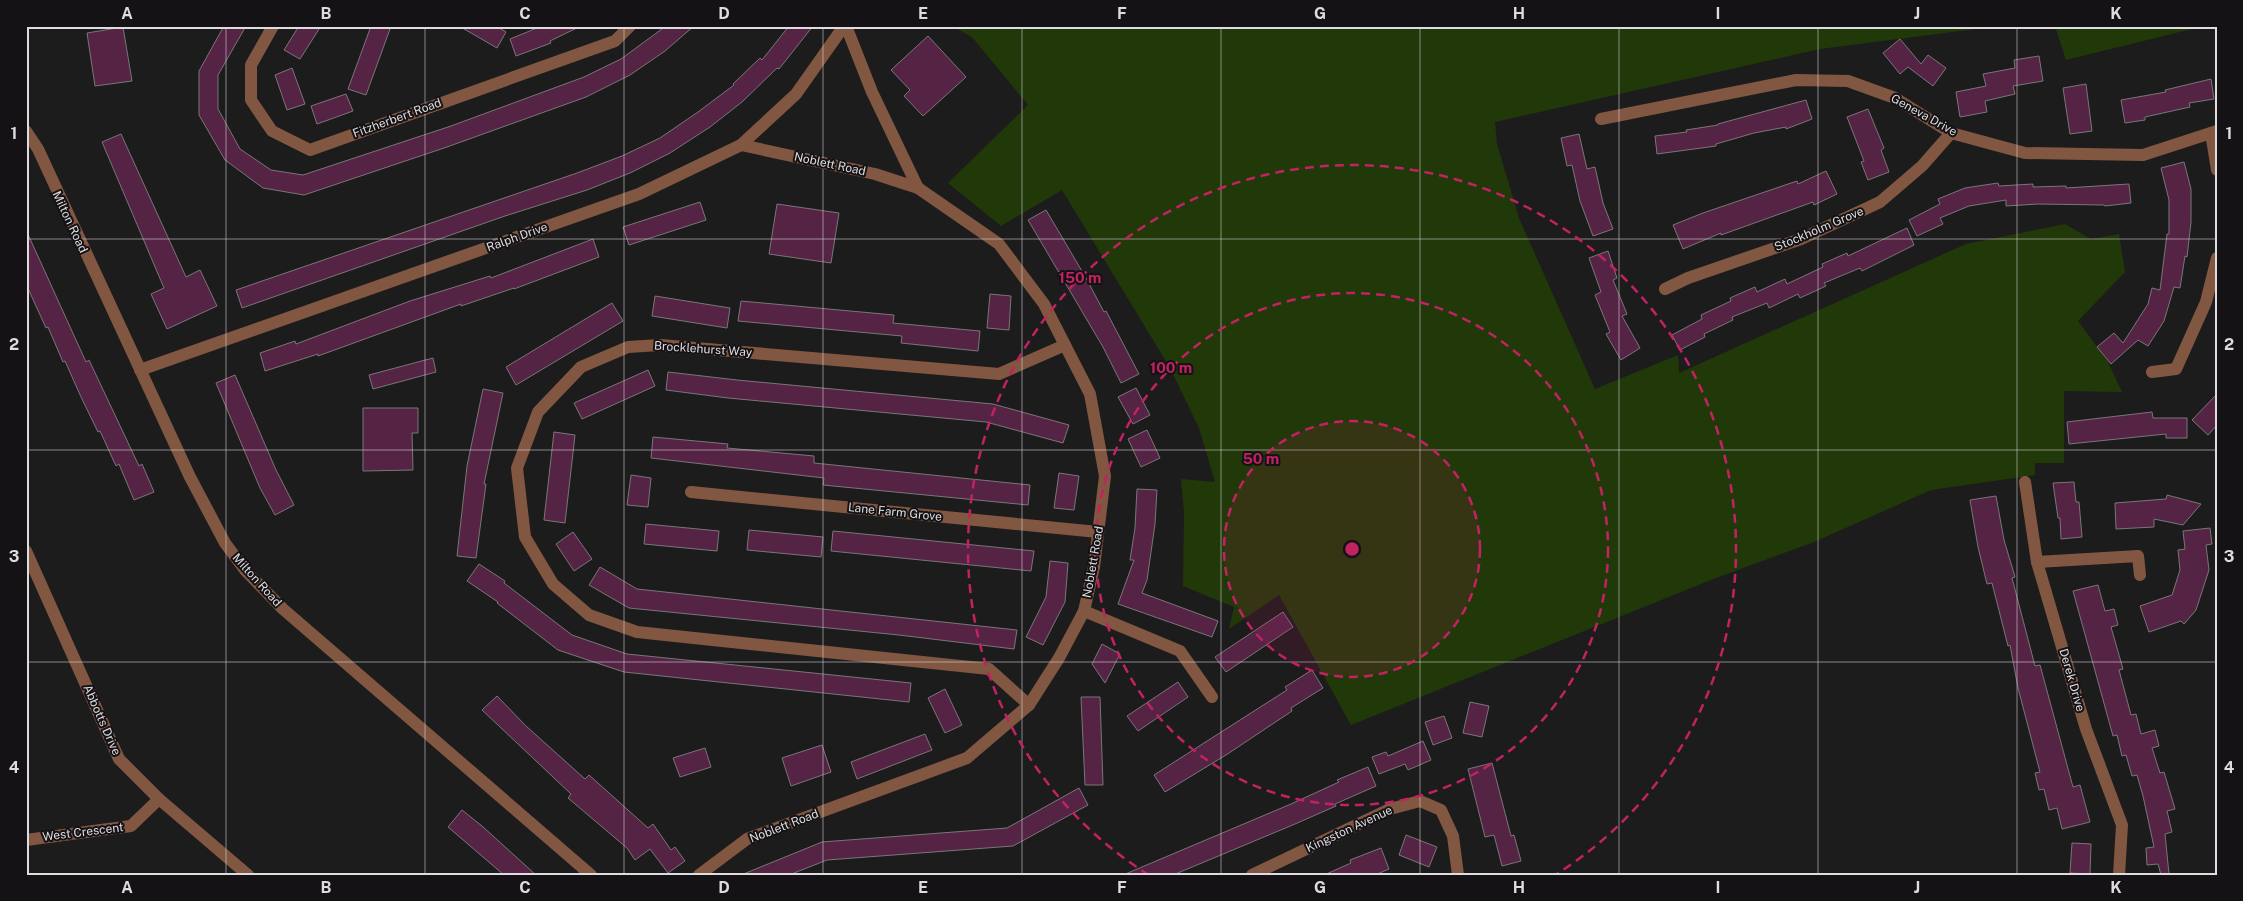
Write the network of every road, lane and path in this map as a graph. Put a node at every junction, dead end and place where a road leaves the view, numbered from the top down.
1 (273, 26) edge
2 (630, 26) edge
3 (845, 26) edge
4 (1601, 119) dead end
5 (26, 131) edge
6 (2214, 132) edge
7 (1951, 134) junction
8 (741, 145) junction
9 (2217, 170) edge
10 (918, 188) junction
11 (2217, 258) edge
12 (1665, 289) dead end
13 (1065, 345) junction
14 (140, 370) junction
15 (2152, 372) dead end
16 (2025, 482) dead end
17 (691, 492) dead end
18 (1098, 532) junction
19 (26, 551) edge
20 (2037, 562) junction
21 (2140, 575) dead end
22 (1084, 611) junction
23 (1212, 697) dead end
24 (1029, 704) junction
25 (160, 799) junction
26 (26, 840) edge
27 (248, 875) edge
28 (591, 875) edge
29 (699, 875) edge
30 (1252, 875) edge
31 (1458, 875) edge
32 (2119, 875) edge

1 - 2 street, Fitzherbert Road
3 - 8 street, Ralph Drive
3 - 10 street, Noblett Road
4 - 7 street, Geneva Drive
5 - 14 street, Milton Road
6 - 7 street, Geneva Drive
6 - 9 street
7 - 12 street, Stockholm Grove
8 - 10 street, Noblett Road
8 - 14 street, Ralph Drive
10 - 13 street, Noblett Road
11 - 15 street
13 - 18 street, Noblett Road
13 - 24 street, Brocklehurst Way
14 - 28 street, Milton Road
16 - 20 street, Derek Drive
17 - 18 street, Lane Farm Grove
18 - 22 street, Noblett Road
19 - 25 street, Abbotts Drive
20 - 21 street
20 - 32 street, Derek Drive
22 - 23 street
22 - 24 street, Noblett Road
24 - 29 street, Noblett Road
25 - 26 street, West Crescent
25 - 27 street, Abbotts Drive
30 - 31 street, Kingston Avenue

